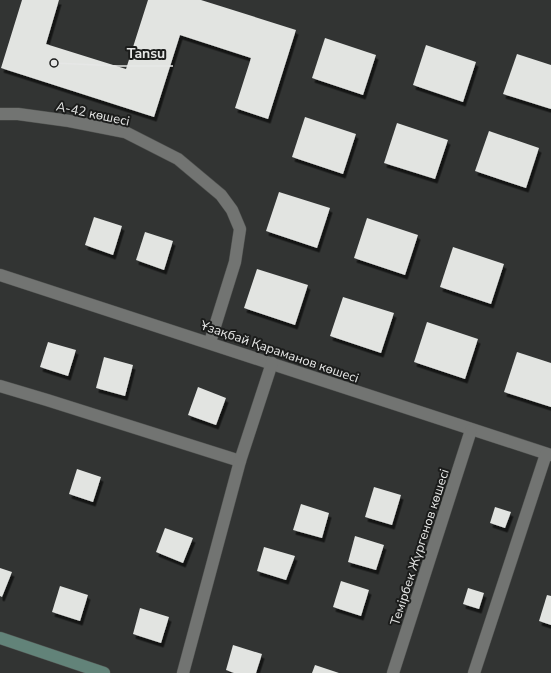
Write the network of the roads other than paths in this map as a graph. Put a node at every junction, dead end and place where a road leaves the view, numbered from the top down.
1 (0, 114) edge
2 (0, 275) edge
3 (210, 342) junction
4 (272, 363) junction
5 (0, 386) edge
6 (471, 430) junction
7 (549, 455) edge
8 (240, 460) junction
9 (0, 638) edge
10 (104, 673) edge
11 (183, 673) edge
12 (393, 673) edge
13 (474, 673) edge

1 - 3 street, А-42 көшесі
2 - 3 street, Ұзақбай Қараманов көшесі
3 - 4 street, Ұзақбай Қараманов көшесі
4 - 6 street, Ұзақбай Қараманов көшесі
4 - 8 street
5 - 8 street
6 - 7 street, Ұзақбай Қараманов көшесі
6 - 12 street, Темірбек Жүргенов көшесі
7 - 13 street
8 - 11 street
9 - 10 street

